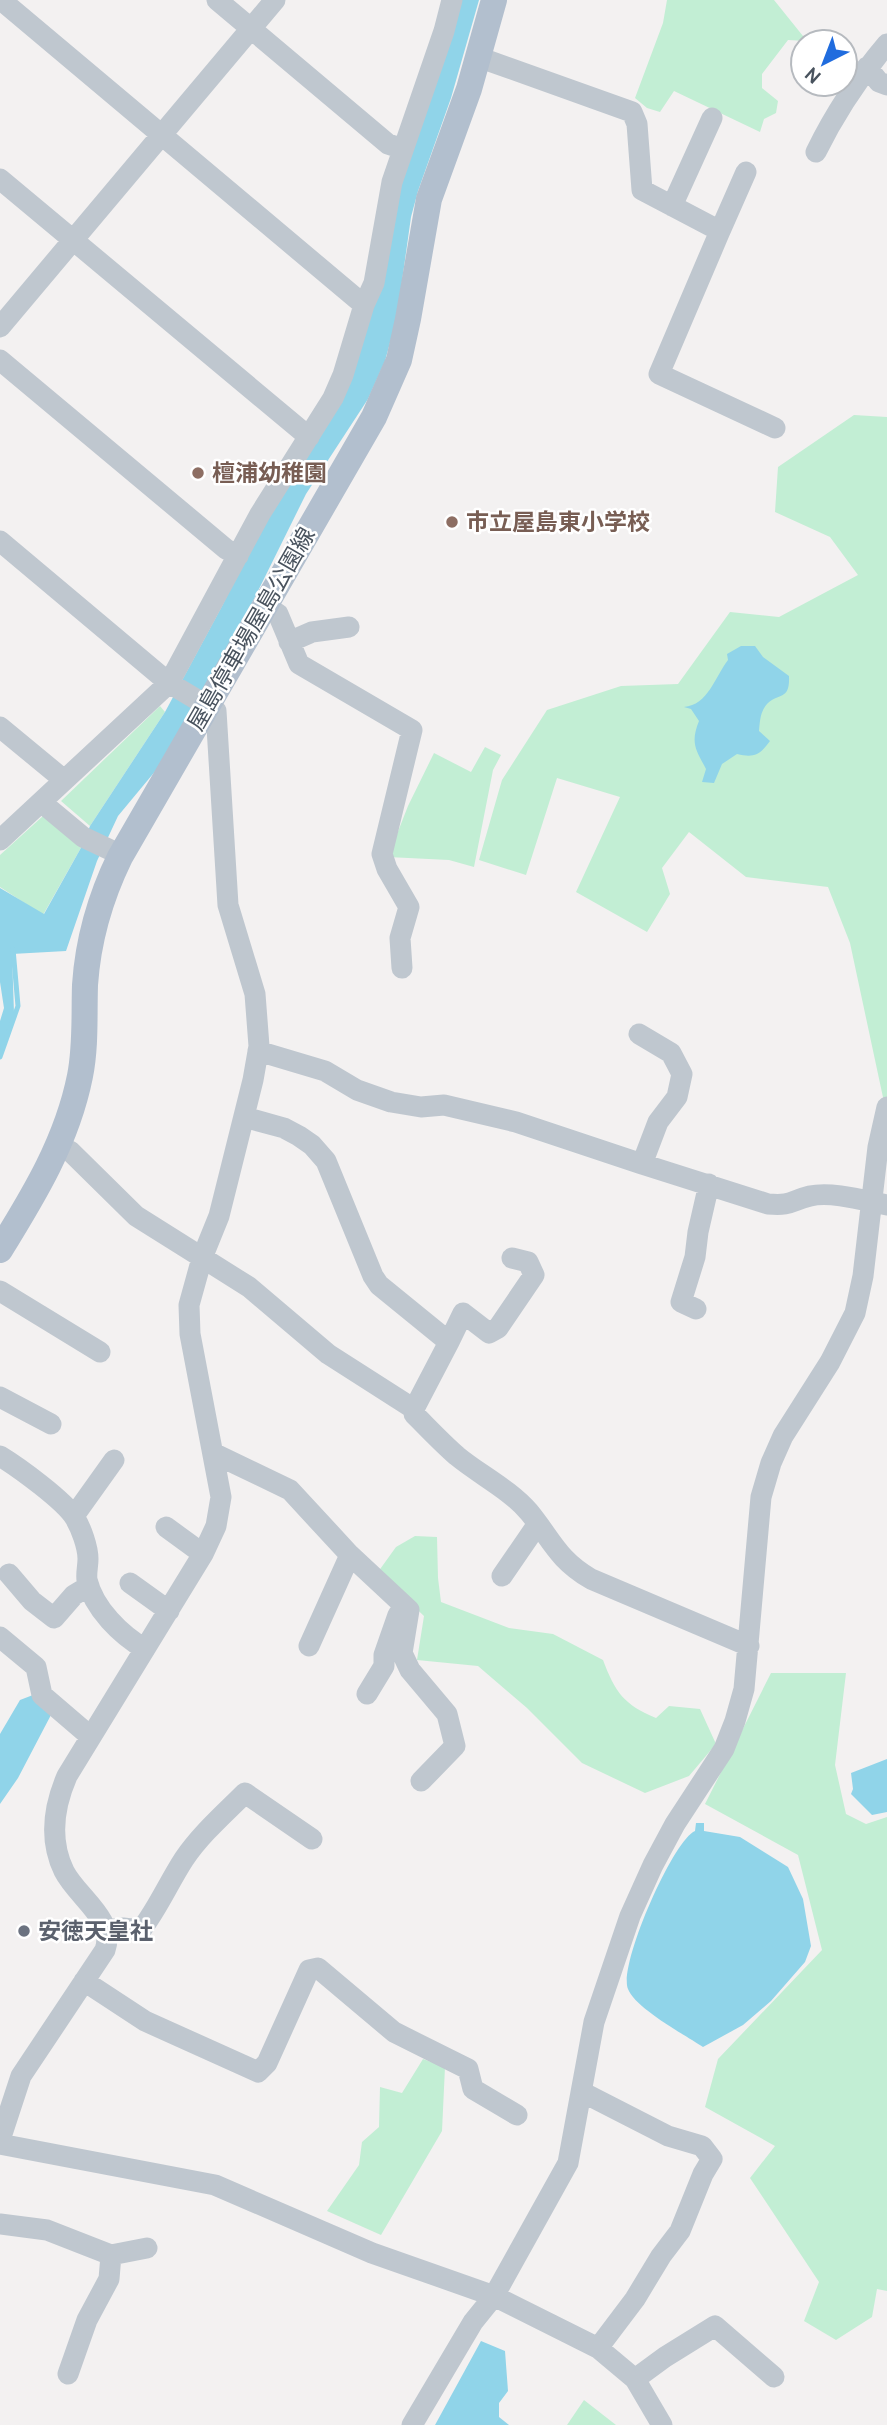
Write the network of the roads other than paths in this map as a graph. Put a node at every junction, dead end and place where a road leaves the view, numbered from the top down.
1 (1, 0) edge
2 (216, 0) edge
3 (275, 0) edge
4 (452, 0) edge
5 (494, 0) edge
6 (251, 29) junction
7 (887, 44) edge
8 (478, 57) junction
9 (867, 67) junction
10 (887, 85) edge
11 (712, 118) dead end
12 (162, 135) junction
13 (403, 149) junction
14 (816, 152) dead end
15 (746, 172) dead end
16 (0, 179) edge
17 (672, 206) junction
18 (720, 231) junction
19 (73, 240) junction
20 (364, 305) junction
21 (0, 327) edge
22 (0, 359) edge
23 (775, 428) dead end
24 (309, 437) junction
25 (0, 541) edge
26 (238, 556) junction
27 (264, 607) junction
28 (349, 627) dead end
29 (289, 642) junction
30 (169, 683) junction
31 (207, 705) junction
32 (0, 727) edge
33 (64, 780) junction
34 (41, 802) junction
35 (0, 840) edge
36 (114, 851) junction
37 (402, 968) dead end
38 (639, 1034) dead end
39 (258, 1051) junction
40 (887, 1107) edge
41 (244, 1117) junction
42 (59, 1147) junction
43 (642, 1164) junction
44 (709, 1184) junction
45 (879, 1203) edge
46 (0, 1250) edge
47 (202, 1258) junction
48 (512, 1258) dead end
49 (0, 1291) edge
50 (696, 1309) dead end
51 (449, 1342) junction
52 (100, 1352) dead end
53 (0, 1397) edge
54 (414, 1409) junction
55 (51, 1424) dead end
56 (214, 1453) junction
57 (0, 1456) edge
58 (114, 1460) dead end
59 (74, 1516) junction
60 (537, 1525) junction
61 (166, 1527) dead end
62 (203, 1554) junction
63 (350, 1555) junction
64 (9, 1574) dead end
65 (502, 1577) dead end
66 (130, 1583) dead end
67 (89, 1586) junction
68 (402, 1603) junction
69 (169, 1611) junction
70 (0, 1637) edge
71 (309, 1646) dead end
72 (749, 1646) junction
73 (145, 1649) junction
74 (367, 1694) dead end
75 (91, 1737) junction
76 (421, 1781) dead end
77 (312, 1839) dead end
78 (108, 1930) junction
79 (84, 1981) junction
80 (582, 2092) junction
81 (517, 2115) dead end
82 (0, 2142) edge
83 (0, 2224) edge
84 (147, 2248) dead end
85 (111, 2255) junction
86 (494, 2296) junction
87 (598, 2348) junction
88 (68, 2374) dead end
89 (774, 2377) dead end
90 (635, 2379) junction
91 (412, 2425) edge
92 (662, 2425) edge

1 - 12 street
2 - 6 street
3 - 6 street
4 - 13 street
5 - 8 main road, 屋島停車場屋島公園線
6 - 12 street
6 - 13 street
7 - 9 street
8 - 17 street
8 - 27 main road, 屋島停車場屋島公園線
9 - 10 street
9 - 14 street
11 - 17 street
12 - 19 street
12 - 20 street
13 - 20 street
15 - 18 street
16 - 19 street
17 - 18 street
18 - 23 street
19 - 21 street
19 - 24 street
20 - 24 street
22 - 26 street
24 - 26 street
25 - 30 street
26 - 30 street
27 - 29 street
27 - 31 main road, 屋島停車場屋島公園線
28 - 29 street
29 - 37 street
30 - 31 street
30 - 33 street
31 - 36 main road, 屋島停車場屋島公園線
31 - 39 street
32 - 33 street
33 - 34 street
34 - 35 street
34 - 36 street
36 - 42 main road, 屋島停車場屋島公園線
38 - 43 street
39 - 41 street
39 - 43 street
40 - 45 street
41 - 47 street
41 - 51 street
42 - 46 main road, 屋島停車場屋島公園線
42 - 47 street
43 - 44 street
44 - 45 street
44 - 50 street
45 - 72 street
47 - 54 street
47 - 56 street
48 - 51 street
49 - 52 street
51 - 54 street
53 - 55 street
54 - 60 street
56 - 62 street
56 - 63 street
57 - 59 street
58 - 59 street
59 - 67 street
60 - 65 street
60 - 72 street
61 - 62 street
62 - 69 street
63 - 68 street
63 - 71 street
64 - 67 street
66 - 69 street
67 - 73 street
68 - 74 street
68 - 76 street
69 - 73 street
70 - 75 street
72 - 80 street
73 - 75 street
75 - 78 street
77 - 78 street
78 - 79 street
79 - 81 street
79 - 82 street
80 - 86 street
80 - 87 street
82 - 86 street
83 - 85 street
84 - 85 street
85 - 88 street
86 - 87 street
86 - 91 street
87 - 90 street
89 - 90 street
90 - 92 street

